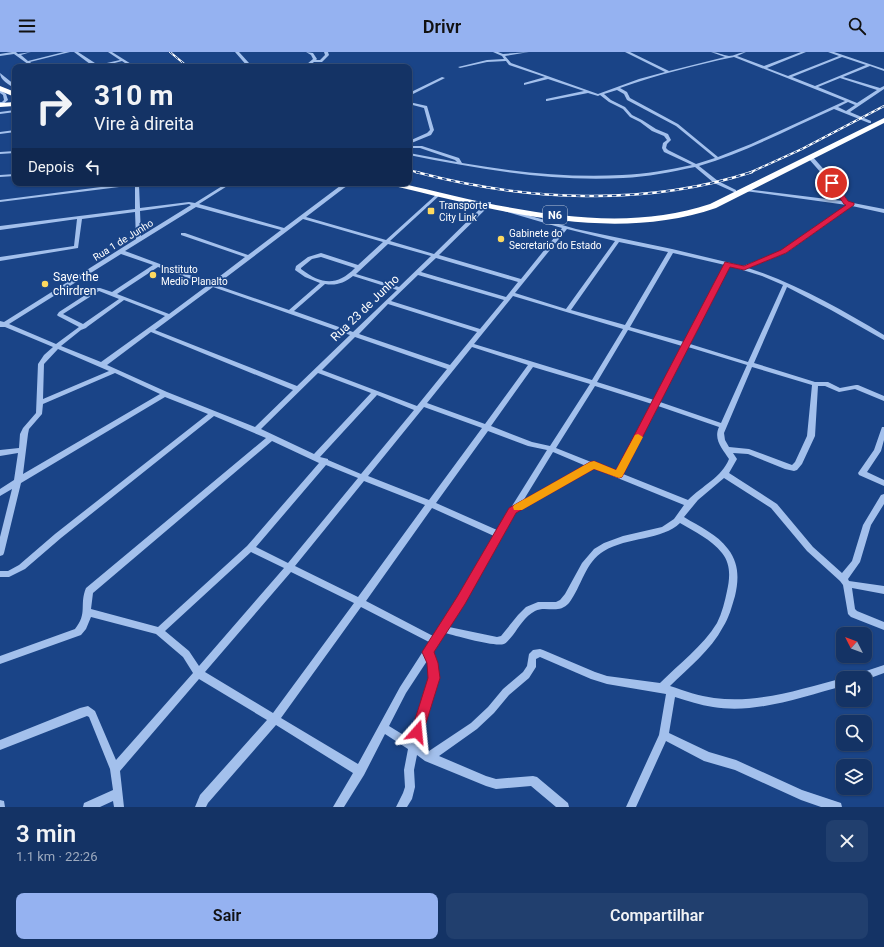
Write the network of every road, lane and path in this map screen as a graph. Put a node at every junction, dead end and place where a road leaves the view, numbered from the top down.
1 (29, 52) edge
2 (68, 52) edge
3 (76, 52) edge
4 (110, 52) edge
5 (237, 52) edge
6 (308, 52) edge
7 (326, 52) edge
8 (495, 52) edge
9 (527, 52) edge
10 (627, 52) edge
11 (713, 52) edge
12 (744, 52) edge
13 (804, 52) edge
14 (830, 52) edge
15 (15, 53) edge
16 (0, 55) edge
17 (503, 55) junction
18 (733, 55) edge
19 (842, 56) junction
20 (123, 60) junction
21 (507, 60) junction
22 (314, 61) junction
23 (27, 62) junction
24 (30, 64) edge
25 (93, 64) edge
26 (108, 64) edge
27 (129, 64) edge
28 (247, 64) edge
29 (310, 64) edge
30 (870, 65) junction
31 (460, 67) dead end
32 (763, 68) junction
33 (884, 70) edge
34 (669, 72) junction
35 (0, 74) edge
36 (788, 77) junction
37 (839, 77) junction
38 (443, 78) dead end
39 (547, 78) junction
40 (525, 84) dead end
41 (12, 85) edge
42 (815, 87) junction
43 (617, 88) junction
44 (882, 88) edge
45 (0, 89) edge
46 (587, 92) junction
47 (12, 94) edge
48 (412, 94) edge
49 (601, 94) junction
50 (547, 100) dead end
51 (848, 101) junction
52 (1, 103) edge
53 (12, 103) edge
54 (412, 104) edge
55 (858, 105) junction
56 (834, 107) junction
57 (12, 111) edge
58 (847, 112) junction
59 (0, 113) edge
60 (884, 115) edge
61 (884, 120) edge
62 (870, 122) junction
63 (12, 131) edge
64 (0, 133) edge
65 (412, 140) edge
66 (412, 142) edge
67 (412, 147) edge
68 (420, 147) junction
69 (12, 152) edge
70 (0, 153) edge
71 (412, 155) edge
72 (810, 157) junction
73 (717, 158) junction
74 (464, 165) junction
75 (695, 166) junction
76 (12, 175) edge
77 (0, 176) edge
78 (412, 185) edge
79 (114, 186) edge
80 (137, 186) edge
81 (225, 186) edge
82 (344, 186) edge
83 (403, 186) edge
84 (745, 190) junction
85 (734, 191) junction
86 (438, 194) junction
87 (0, 201) edge
88 (849, 203) junction
89 (196, 204) junction
90 (488, 204) junction
91 (138, 210) junction
92 (503, 210) junction
93 (884, 211) edge
94 (302, 217) junction
95 (80, 218) junction
96 (580, 220) junction
97 (0, 228) edge
98 (565, 228) junction
99 (285, 230) junction
100 (579, 231) junction
101 (183, 234) dead end
102 (139, 240) junction
103 (618, 240) junction
104 (386, 242) junction
105 (672, 251) junction
106 (121, 252) junction
107 (436, 255) junction
108 (249, 257) junction
109 (0, 258) edge
110 (728, 264) junction
111 (157, 265) junction
112 (359, 267) junction
113 (744, 268) junction
114 (417, 273) junction
115 (351, 274) junction
116 (522, 281) junction
117 (324, 282) junction
118 (786, 284) junction
119 (212, 285) junction
120 (400, 290) junction
121 (114, 294) junction
122 (509, 296) junction
123 (124, 298) junction
124 (387, 302) junction
125 (567, 311) junction
126 (290, 312) junction
127 (169, 316) junction
128 (1, 325) edge
129 (84, 327) junction
130 (626, 328) junction
131 (150, 330) junction
132 (481, 331) junction
133 (354, 333) junction
134 (884, 338) edge
135 (471, 345) junction
136 (687, 345) junction
137 (56, 347) junction
138 (532, 364) junction
139 (752, 364) junction
140 (102, 365) junction
141 (452, 368) junction
142 (317, 370) junction
143 (115, 371) junction
144 (593, 384) junction
145 (815, 384) junction
146 (298, 389) junction
147 (375, 392) junction
148 (165, 394) junction
149 (884, 399) edge
150 (40, 402) junction
151 (657, 403) junction
152 (420, 407) junction
153 (212, 414) junction
154 (723, 426) junction
155 (486, 428) junction
156 (884, 428) edge
157 (256, 430) junction
158 (272, 437) junction
159 (552, 449) junction
160 (23, 450) junction
161 (729, 450) junction
162 (0, 453) edge
163 (315, 458) junction
164 (325, 462) junction
165 (594, 465) junction
166 (723, 473) junction
167 (619, 474) junction
168 (363, 476) junction
169 (18, 481) junction
170 (884, 484) edge
171 (0, 493) edge
172 (884, 497) edge
173 (430, 504) junction
174 (689, 504) junction
175 (513, 510) junction
176 (880, 511) edge
177 (680, 519) junction
178 (498, 534) junction
179 (250, 548) junction
180 (0, 553) edge
181 (290, 567) junction
182 (0, 574) edge
183 (845, 581) junction
184 (884, 590) edge
185 (360, 602) junction
186 (88, 612) junction
187 (884, 626) edge
188 (443, 629) junction
189 (159, 631) junction
190 (435, 641) junction
191 (428, 652) junction
192 (0, 660) edge
193 (884, 669) edge
194 (198, 673) junction
195 (872, 673) edge
196 (836, 684) edge
197 (666, 689) junction
198 (275, 719) junction
199 (384, 728) junction
200 (664, 735) junction
201 (0, 745) edge
202 (413, 746) junction
203 (429, 756) junction
204 (115, 769) junction
205 (360, 771) junction
206 (118, 793) junction
207 (88, 807) edge
208 (119, 807) edge
209 (200, 807) edge
210 (338, 807) edge
211 (401, 807) edge
212 (564, 807) edge
213 (631, 807) edge
214 (837, 807) edge

1 - 15 street
2 - 23 street
3 - 25 street
4 - 20 street
5 - 28 street
6 - 22 street
7 - 22 street
8 - 17 street
9 - 17 street
10 - 34 street
11 - 18 street
12 - 18 street
13 - 32 street
14 - 19 street
15 - 16 street
15 - 23 street
17 - 21 street
18 - 32 street
18 - 34 street
19 - 30 street
19 - 36 street
20 - 26 street
20 - 27 street
21 - 31 street
21 - 39 street
22 - 29 street
23 - 24 street
30 - 33 street
30 - 37 street
32 - 36 street
34 - 43 street
35 - 41 street
36 - 42 street
37 - 42 street
37 - 44 street
38 - 48 street
39 - 40 street
39 - 46 street
42 - 51 street
43 - 49 street
43 - 73 street
44 - 55 street
45 - 47 highway
45 - 52 street
46 - 49 street
46 - 50 street
49 - 75 street
51 - 55 street
51 - 56 street
52 - 53 highway
54 - 65 street
55 - 58 street
56 - 58 street
56 - 73 street
57 - 59 street
58 - 62 street
60 - 62 highway, N6
61 - 72 highway, N6
62 - 85 highway, N6
63 - 64 street
66 - 68 street
67 - 68 street
68 - 74 street
69 - 70 street
71 - 74 street
72 - 84 highway, N6
72 - 88 street
73 - 75 street
74 - 75 street
75 - 85 street
76 - 77 street
78 - 90 highway, N6
79 - 87 street
80 - 91 street
81 - 89 street, Rua 1 de Junho
82 - 94 street
83 - 86 highway, N6
84 - 88 street
84 - 96 highway, N6
85 - 90 highway, N6
86 - 90 highway, N6
86 - 104 street
88 - 93 street
88 - 113 street
89 - 91 street
89 - 99 street
89 - 102 street, Rua 1 de Junho
90 - 92 highway, N6
90 - 107 street, Rua 23 de Junho
91 - 95 street
91 - 102 street
92 - 96 highway, N6
92 - 98 street
94 - 99 street
94 - 104 street
95 - 97 street
95 - 109 street
96 - 100 street
98 - 100 street
98 - 116 street
99 - 108 street
100 - 103 street
101 - 108 street
102 - 106 street, Rua 1 de Junho
103 - 105 street
103 - 125 street
104 - 107 street
104 - 112 street
105 - 110 street
105 - 130 street
106 - 111 street
106 - 128 street, Rua 1 de Junho
107 - 114 street, Rua 23 de Junho
107 - 116 street
108 - 119 street
110 - 113 street
110 - 136 street
111 - 119 street
111 - 121 street
112 - 115 street
112 - 117 street
113 - 118 street
114 - 120 street, Rua 23 de Junho
114 - 122 street
115 - 117 street
115 - 120 street
116 - 122 street
117 - 126 street
118 - 134 street
118 - 139 street
119 - 126 street
119 - 127 street
120 - 124 street, Rua 23 de Junho
121 - 123 street
121 - 129 street
122 - 125 street
122 - 132 street
123 - 127 street
123 - 129 street
124 - 132 street
124 - 133 street, Rua 23 de Junho
125 - 130 street
126 - 133 street
127 - 131 street
128 - 137 street
129 - 137 street
130 - 136 street
130 - 144 street
131 - 140 street
131 - 146 street
132 - 135 street
133 - 141 street
133 - 142 street, Rua 23 de Junho
135 - 138 street
135 - 141 street
136 - 139 street
136 - 151 street
137 - 140 street
137 - 150 street
138 - 144 street
138 - 155 street
139 - 145 street
139 - 154 street
140 - 143 street
141 - 152 street
142 - 146 street, Rua 23 de Junho
142 - 147 street
143 - 148 street
143 - 150 street
144 - 151 street
144 - 159 street
145 - 149 street
145 - 161 street
146 - 157 street, Rua 23 de Junho
147 - 152 street
147 - 163 street
148 - 153 street
148 - 169 street
150 - 160 street
151 - 154 street
151 - 167 street
152 - 155 street
152 - 168 street
153 - 157 street
153 - 182 street
154 - 161 street
155 - 159 street
155 - 173 street
156 - 170 street
157 - 158 street
158 - 163 street
158 - 186 street
159 - 165 street
159 - 175 street
160 - 162 street
160 - 169 street
161 - 166 street
163 - 164 street
164 - 168 street
164 - 179 street
165 - 167 street
165 - 175 street
166 - 174 street
166 - 183 street
167 - 174 street
168 - 173 street
168 - 181 street
169 - 171 street
169 - 180 street
172 - 176 street
173 - 178 street
173 - 185 street
174 - 177 street
175 - 178 street
176 - 183 street
177 - 188 street
177 - 197 street
178 - 188 street
179 - 181 street
179 - 189 street
181 - 185 street
181 - 194 street
183 - 184 street
183 - 187 street
185 - 190 street
185 - 198 street
186 - 189 street
186 - 192 street
188 - 190 street
189 - 194 street
190 - 191 street
191 - 199 street
191 - 202 street
193 - 195 street
194 - 198 street
194 - 204 street
196 - 197 street
197 - 200 street
197 - 203 street
198 - 205 street
198 - 209 street
199 - 202 street
199 - 205 street
200 - 213 street
200 - 214 street
201 - 204 street
202 - 203 street
202 - 211 street
203 - 212 street
204 - 206 street
205 - 210 street
206 - 207 street
206 - 208 street

